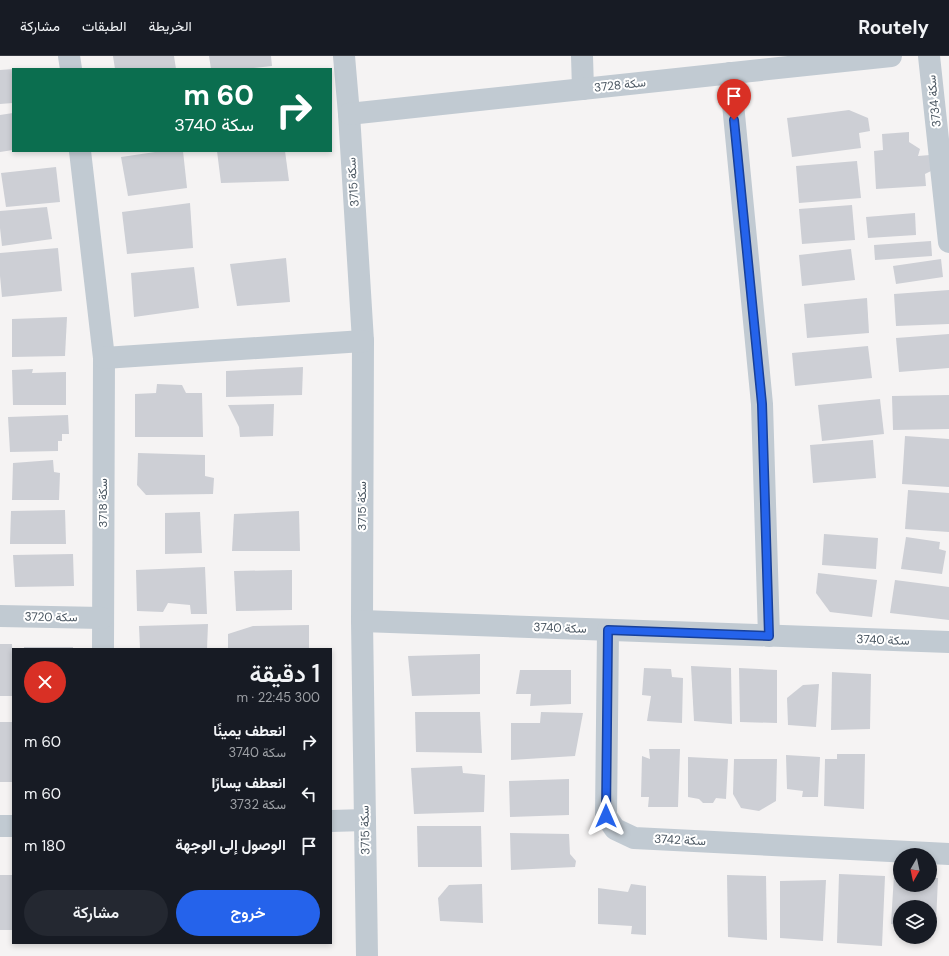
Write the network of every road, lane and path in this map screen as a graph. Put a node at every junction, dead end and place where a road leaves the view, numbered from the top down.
1 (70, 56) edge
2 (344, 56) edge
3 (582, 56) edge
4 (891, 56) edge
5 (929, 56) edge
6 (71, 68) edge
7 (730, 73) junction
8 (583, 89) junction
9 (349, 114) junction
10 (80, 152) edge
11 (949, 242) edge
12 (363, 341) junction
13 (104, 358) junction
14 (0, 616) edge
15 (102, 618) junction
16 (362, 621) junction
17 (608, 630) junction
18 (769, 636) junction
19 (949, 642) edge
20 (103, 648) edge
21 (365, 820) junction
22 (332, 821) edge
23 (0, 826) edge
24 (12, 826) edge
25 (949, 854) edge
26 (367, 956) edge

1 - 6 street
2 - 9 street, سكة 3715
3 - 8 street
4 - 7 street, سكة 3728
5 - 11 street, سكة 3734
7 - 8 street, سكة 3728
7 - 18 street
8 - 9 street, سكة 3728
9 - 12 street, سكة 3715
10 - 13 street, سكة 3718
12 - 13 street
12 - 16 street, سكة 3715
13 - 15 street, سكة 3718
14 - 15 street, سكة 3720
15 - 20 street, سكة 3718
16 - 17 street, سكة 3740
16 - 21 street, سكة 3715
17 - 18 street, سكة 3740
17 - 25 street, سكة 3742
18 - 19 street, سكة 3740
21 - 22 street
21 - 26 street, سكة 3715
23 - 24 street

